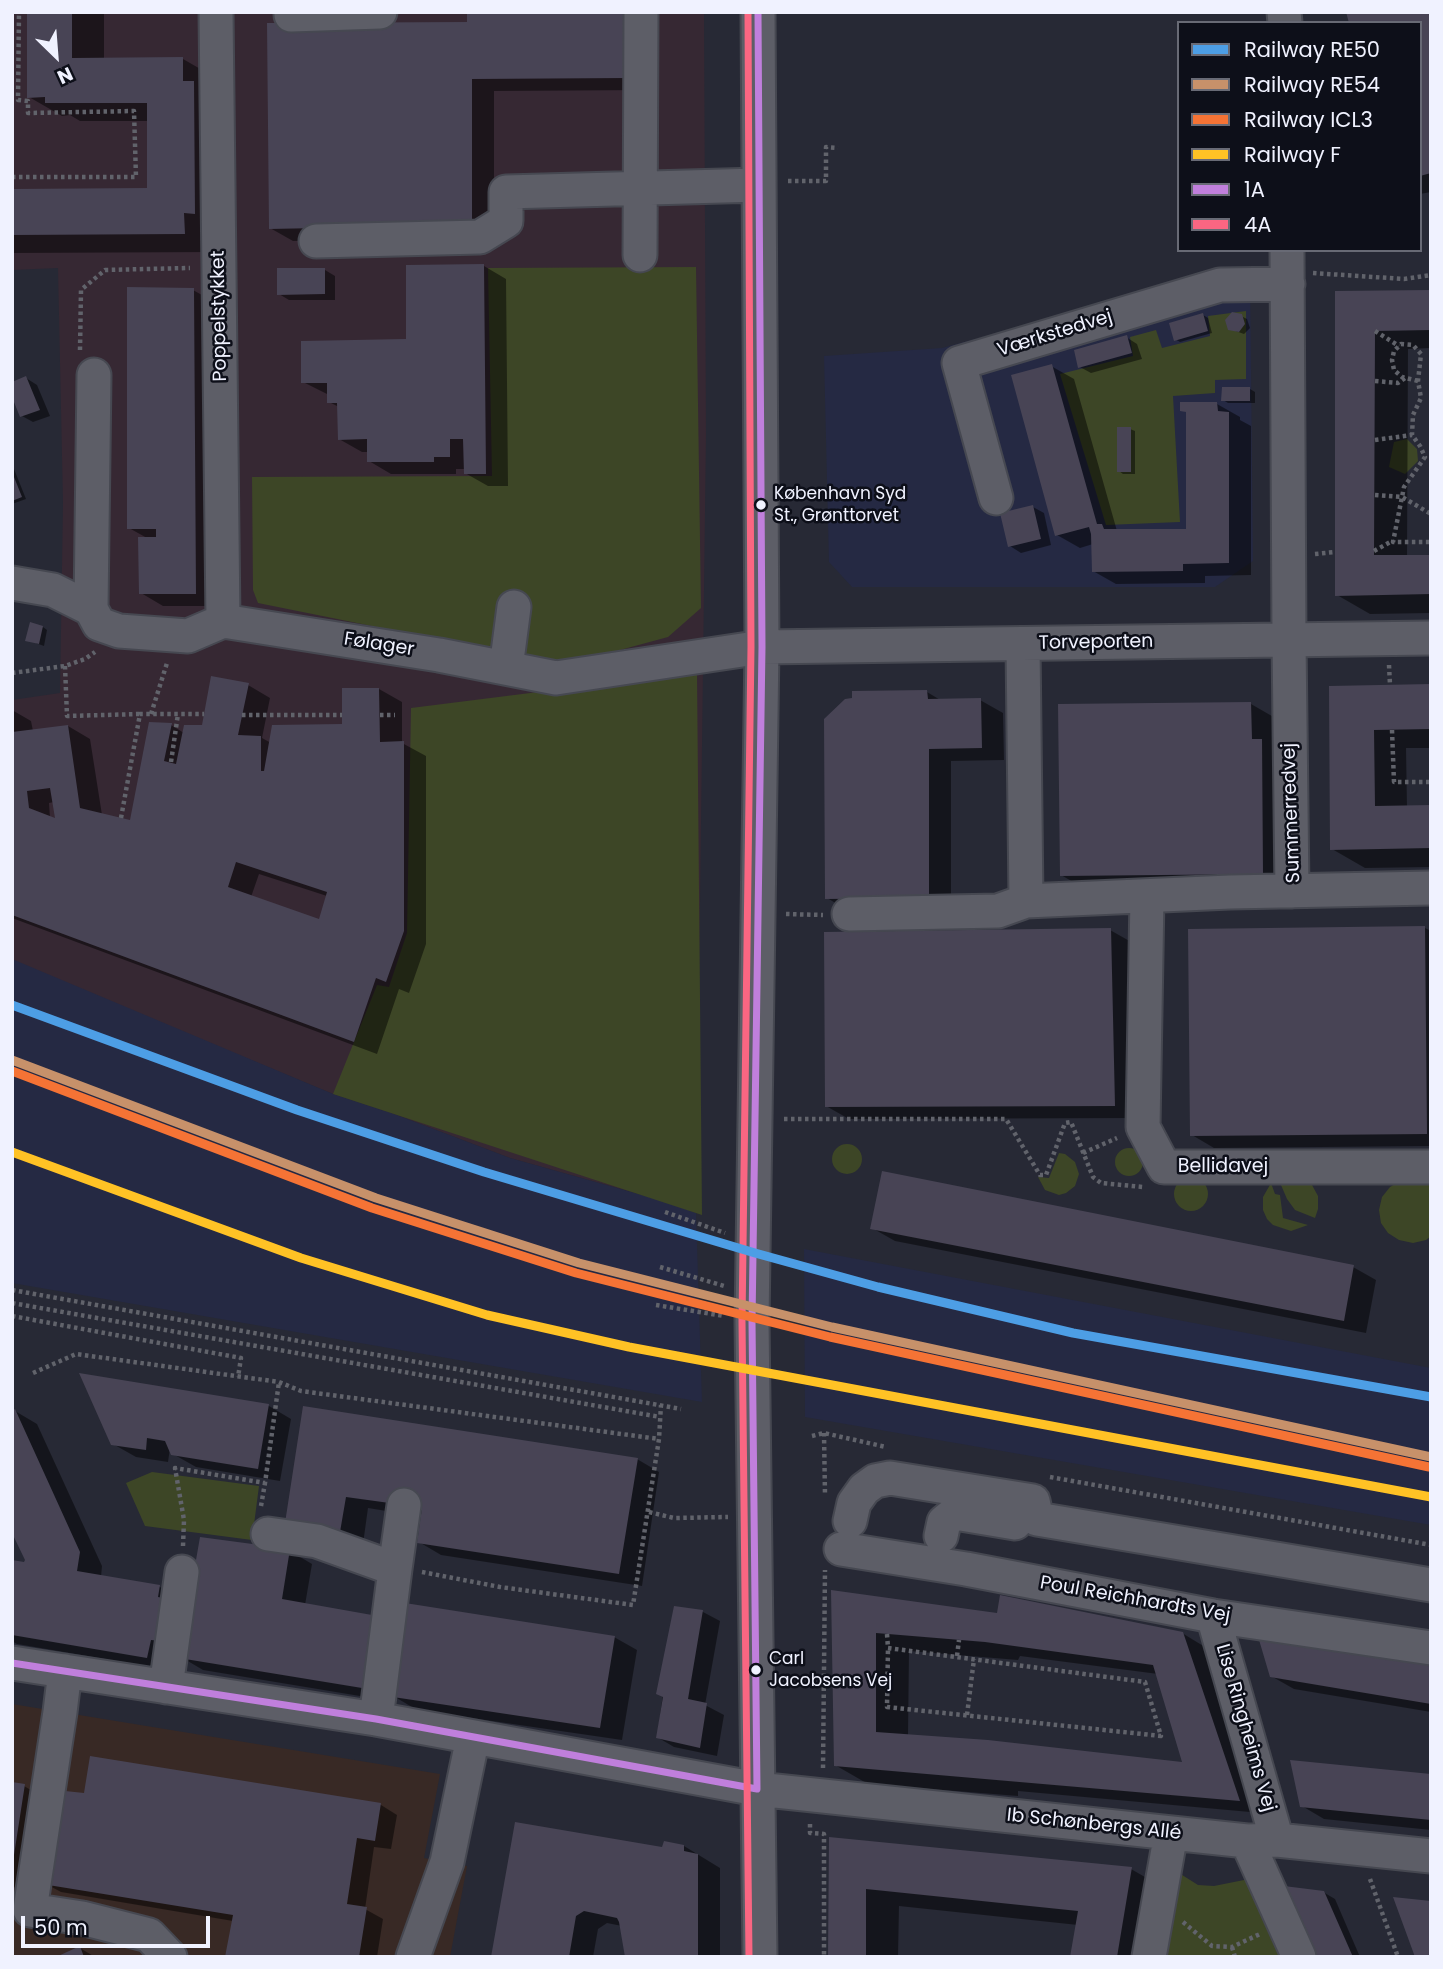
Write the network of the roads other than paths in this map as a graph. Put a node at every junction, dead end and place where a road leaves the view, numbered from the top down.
1 (216, 12) edge
2 (291, 12) edge
3 (380, 12) edge
4 (641, 12) edge
5 (758, 12) edge
6 (327, 13) edge
7 (759, 185) junction
8 (640, 187) junction
9 (316, 241) dead end
10 (640, 255) dead end
11 (1288, 269) edge
12 (94, 375) road end
13 (996, 498) dead end
14 (12, 583) edge
15 (514, 607) dead end
16 (91, 609) junction
17 (223, 621) junction
18 (1431, 638) edge
19 (1289, 640) junction
20 (1023, 645) junction
21 (762, 647) junction
22 (506, 668) junction
23 (1431, 888) edge
24 (1292, 891) junction
25 (1147, 896) junction
26 (1026, 901) junction
27 (837, 914) road end
28 (1431, 1167) edge
29 (404, 1505) dead end
30 (1016, 1523) dead end
31 (268, 1534) dead end
32 (941, 1536) dead end
33 (411, 1571) junction
34 (182, 1572) road end
35 (1431, 1585) edge
36 (1213, 1616) junction
37 (1431, 1648) edge
38 (12, 1663) edge
39 (65, 1671) junction
40 (166, 1687) junction
41 (376, 1719) junction
42 (473, 1737) junction
43 (757, 1789) junction
44 (1171, 1833) junction
45 (1262, 1841) junction
46 (1431, 1856) edge
47 (170, 1957) edge
48 (413, 1957) edge
49 (760, 1957) edge
50 (1149, 1957) edge
51 (1299, 1957) edge

1 - 17 street, Poppelstykket
2 - 6 street
3 - 6 street
4 - 8 street
5 - 7 street
7 - 8 street
7 - 21 street
8 - 9 street
8 - 10 street
11 - 13 street, Værkstedvej
11 - 19 street
12 - 16 street
14 - 16 street
15 - 22 street
16 - 17 street
17 - 22 street, Følager
18 - 19 street, Torveporten
19 - 20 street, Torveporten
19 - 24 street, Summerredvej
20 - 21 street, Torveporten
20 - 26 street
21 - 22 street, Følager
21 - 43 street
23 - 24 street, Summerredvej
24 - 25 street
25 - 26 street
25 - 28 street, Bellidavej
26 - 27 street
29 - 33 street
30 - 32 street
31 - 33 street
33 - 41 street
34 - 40 street
35 - 36 street, Poul Reichhardts Vej
36 - 37 street, Poul Reichhardts Vej
36 - 45 street, Lise Ringheims Vej
38 - 39 street
39 - 40 street
39 - 47 street
40 - 41 street
41 - 42 street
42 - 43 street
42 - 48 street
43 - 44 street, Ib Schønbergs Allé
43 - 49 street
44 - 45 street, Ib Schønbergs Allé
44 - 50 street
45 - 46 street, Ib Schønbergs Allé
45 - 51 street, Lise Ringheims Vej

